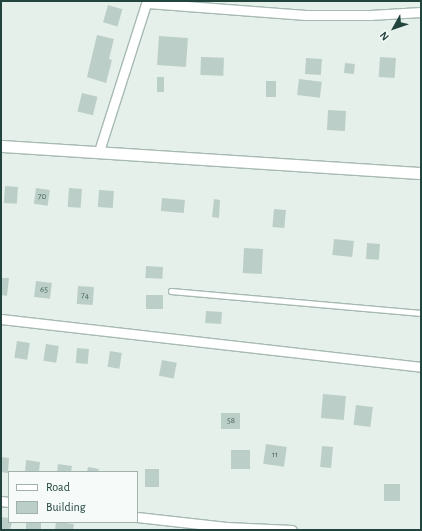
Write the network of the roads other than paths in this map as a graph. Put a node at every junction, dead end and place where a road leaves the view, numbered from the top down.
1 (147, 2) edge
2 (421, 12) edge
3 (1, 146) edge
4 (99, 151) junction
5 (421, 173) edge
6 (171, 291) dead end
7 (421, 314) edge
8 (1, 319) edge
9 (421, 367) edge
10 (138, 517) edge
11 (292, 530) edge

1 - 2 street
1 - 4 street
3 - 4 street
4 - 5 street
6 - 7 lane
8 - 9 street
10 - 11 street

